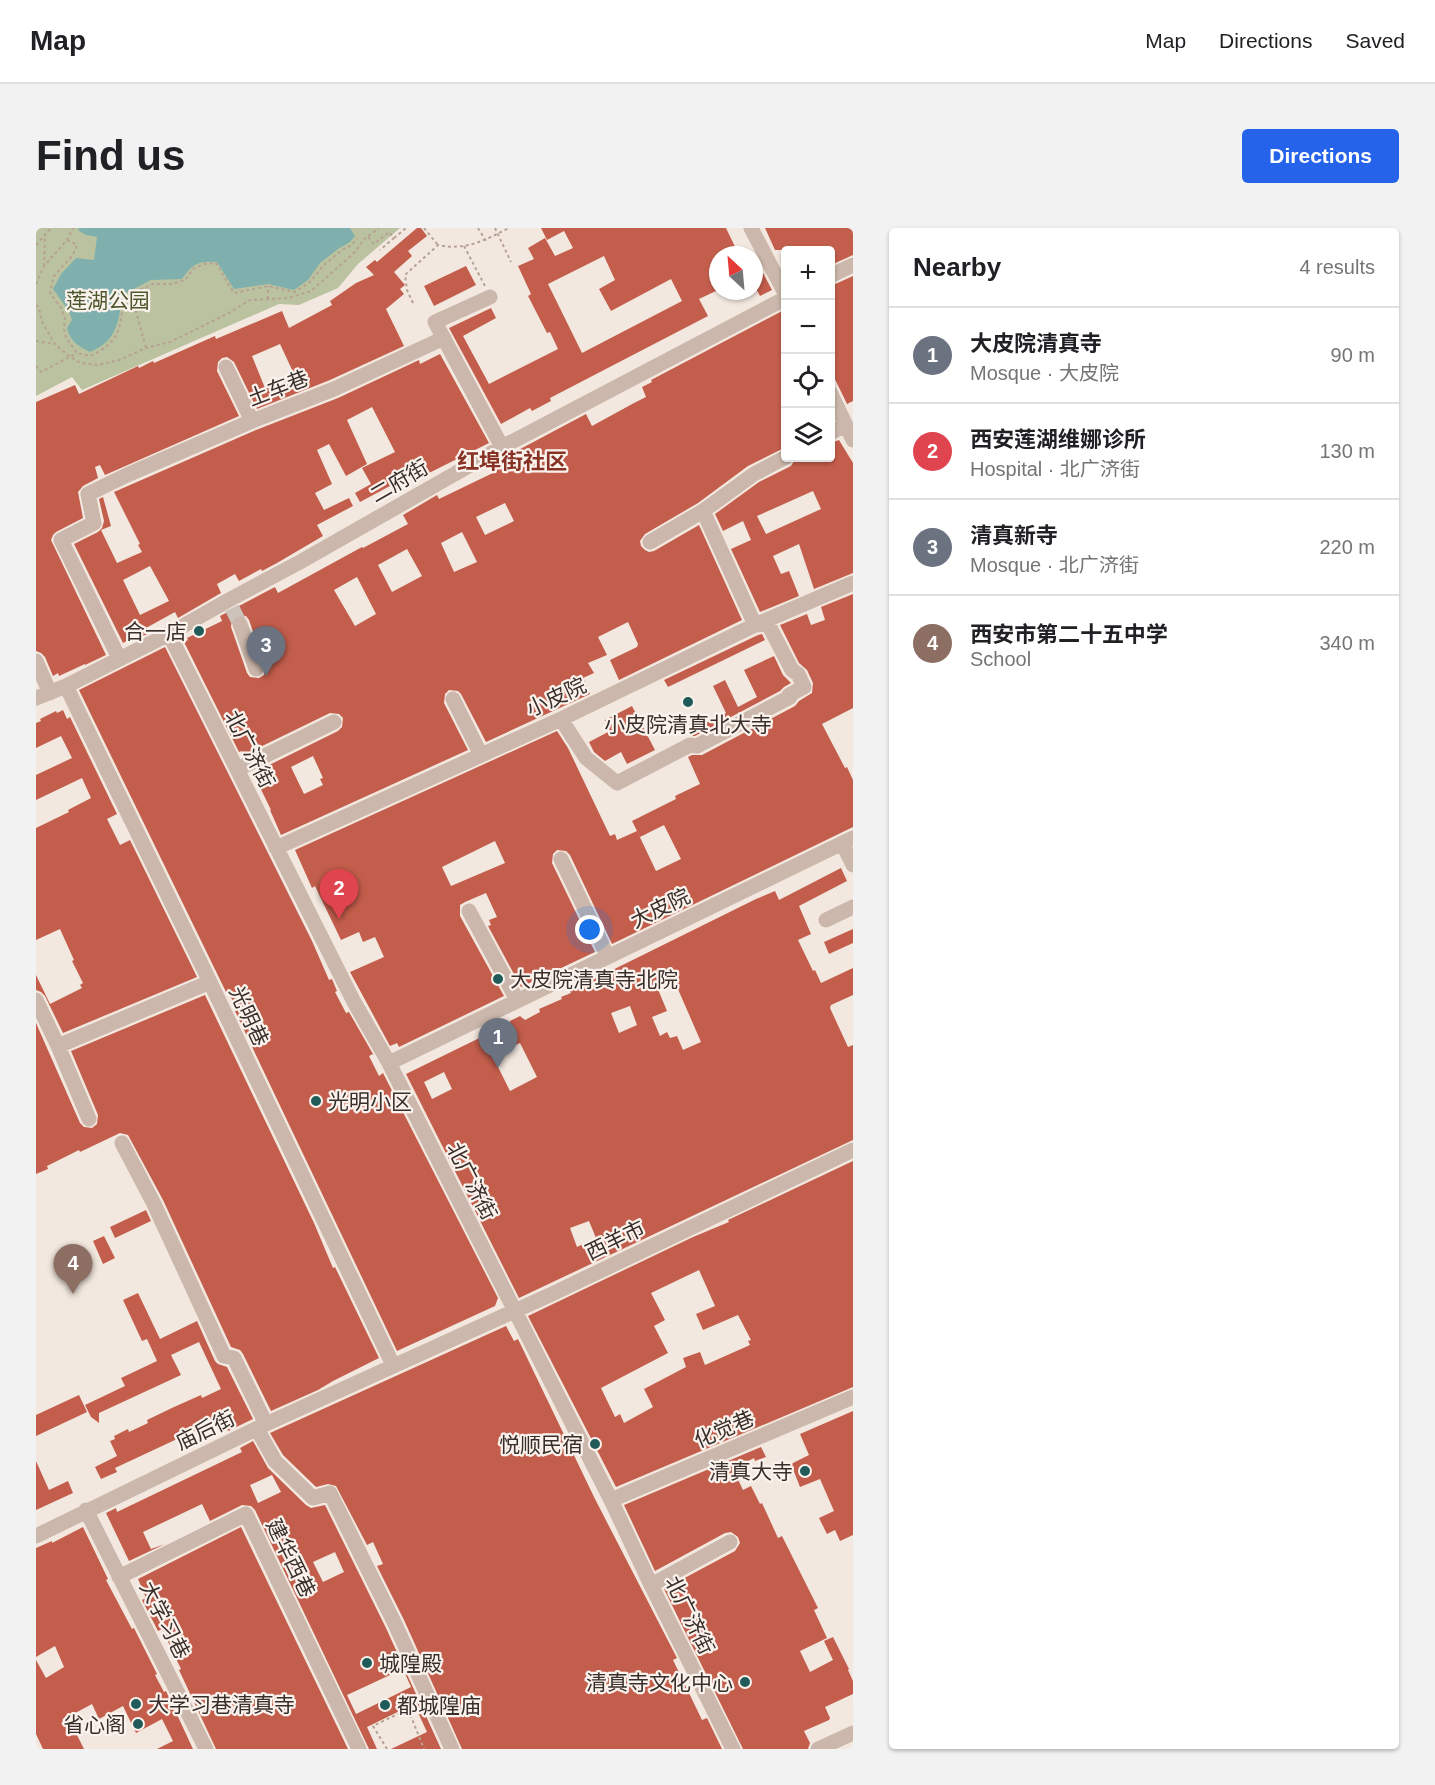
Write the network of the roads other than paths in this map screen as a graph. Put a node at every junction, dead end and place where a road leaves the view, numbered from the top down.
1 (751, 228) edge
2 (853, 265) edge
3 (835, 274) edge
4 (781, 286) edge
5 (490, 297) road end
6 (781, 299) edge
7 (444, 338) junction
8 (226, 367) dead end
9 (835, 401) edge
10 (252, 421) junction
11 (846, 425) junction
12 (835, 431) edge
13 (853, 440) edge
14 (502, 447) junction
15 (781, 460) edge
16 (703, 511) junction
17 (650, 542) dead end
18 (853, 583) edge
19 (240, 624) tunnel mouth
20 (755, 625) junction
21 (169, 634) junction
22 (119, 658) junction
23 (36, 661) edge
24 (255, 669) dead end
25 (66, 686) junction
26 (43, 696) edge
27 (453, 699) dead end
28 (561, 719) junction
29 (334, 722) dead end
30 (481, 755) junction
31 (238, 769) junction
32 (847, 840) edge
33 (276, 848) junction
34 (561, 859) dead end
35 (853, 865) edge
36 (853, 907) edge
37 (469, 911) dead end
38 (826, 920) dead end
39 (608, 957) junction
40 (210, 982) junction
41 (36, 1000) edge
42 (517, 1000) junction
43 (58, 1046) junction
44 (388, 1063) junction
45 (89, 1119) dead end
46 (122, 1143) dead end
47 (853, 1150) edge
48 (514, 1311) junction
49 (393, 1365) junction
50 (853, 1397) edge
51 (261, 1426) junction
52 (611, 1500) junction
53 (86, 1510) junction
54 (36, 1536) edge
55 (730, 1542) dead end
56 (119, 1577) junction
57 (651, 1585) junction
58 (853, 1733) edge
59 (206, 1749) edge
60 (359, 1749) edge
61 (452, 1749) edge
62 (733, 1749) edge
63 (818, 1749) edge

1 - 4 street
2 - 3 street
5 - 7 street
6 - 14 street, 二府街
7 - 10 street, 土车巷
7 - 14 street
8 - 10 street
9 - 11 street
10 - 22 street, 土车巷
11 - 12 street
11 - 13 street
14 - 21 street, 二府街
15 - 16 street
16 - 17 street
16 - 20 street
18 - 20 street, 小皮院
19 - 24 street
20 - 28 street, 小皮院
20 - 28 street
21 - 22 street, 二府街
21 - 31 street, 北广济街
22 - 25 street, 二府街
23 - 26 street
25 - 26 street, 二府街
25 - 40 street, 光明巷
27 - 30 street
28 - 30 street, 小皮院
29 - 31 street
30 - 33 street, 小皮院
31 - 33 street, 北广济街
32 - 35 street
32 - 39 street, 大皮院
33 - 44 street, 北广济街
34 - 39 street
36 - 38 street
37 - 42 street
39 - 42 street, 大皮院
40 - 43 street
40 - 49 street, 光明巷
41 - 43 street
42 - 44 street, 大皮院
43 - 45 street
44 - 48 street, 北广济街
46 - 51 street
47 - 48 street, 西羊市
48 - 49 street, 西羊市
48 - 52 street, 北广济街
49 - 51 street, 庙后街
50 - 52 street, 化觉巷
51 - 53 street, 庙后街
51 - 61 street
52 - 57 street, 北广济街
53 - 54 street, 庙后街
53 - 56 street, 大学习巷
55 - 57 street
56 - 59 street, 大学习巷
56 - 60 street, 建华西巷
57 - 62 street, 北广济街
58 - 63 street

